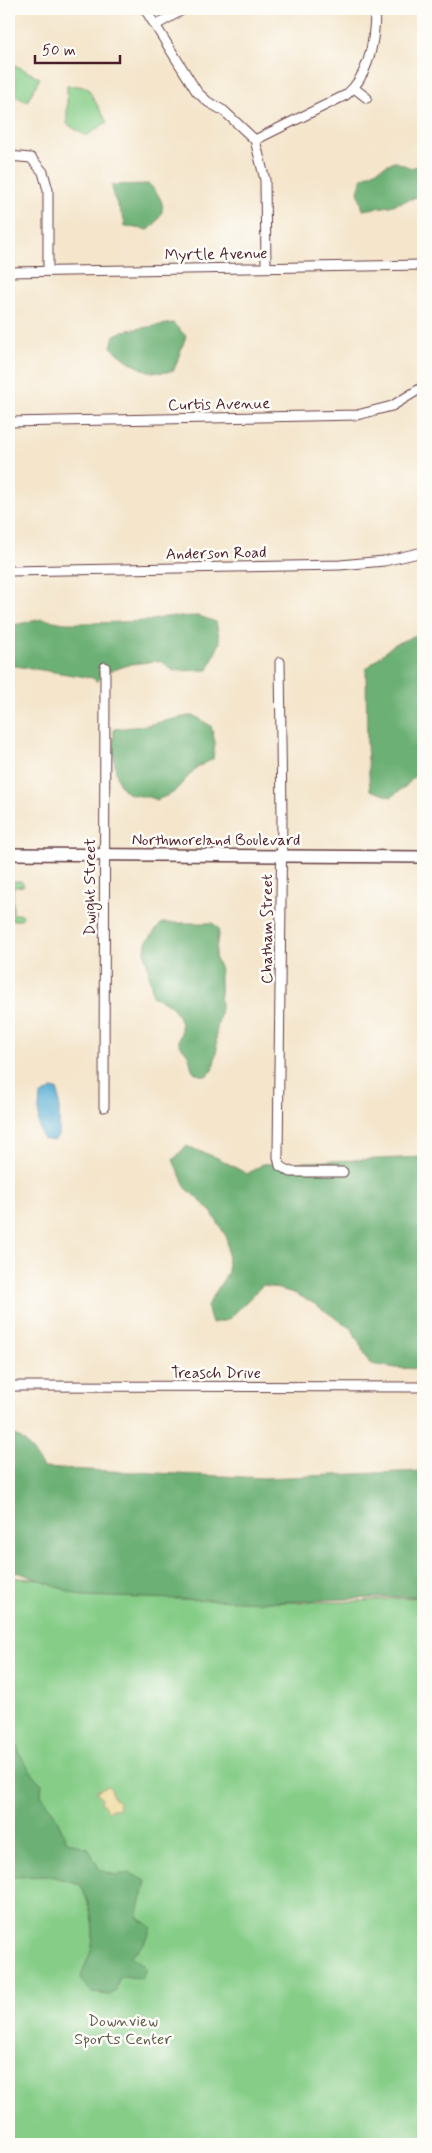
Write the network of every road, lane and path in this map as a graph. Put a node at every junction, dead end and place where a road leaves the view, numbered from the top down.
1 (146, 9) edge
2 (184, 9) edge
3 (376, 9) edge
4 (156, 25) junction
5 (354, 88) junction
6 (366, 98) dead end
7 (255, 140) junction
8 (9, 156) edge
9 (423, 265) edge
10 (266, 267) junction
11 (48, 271) junction
12 (9, 272) edge
13 (423, 387) edge
14 (9, 422) edge
15 (423, 552) edge
16 (9, 570) edge
17 (280, 662) dead end
18 (104, 667) dead end
19 (9, 854) edge
20 (104, 855) junction
21 (281, 856) junction
22 (423, 857) edge
23 (104, 1107) dead end
24 (343, 1172) dead end
25 (9, 1386) edge
26 (423, 1387) edge

1 - 4 street
2 - 4 street
3 - 5 street
4 - 7 street
5 - 6 street
5 - 7 street
7 - 10 street
8 - 11 street
9 - 10 street, Myrtle Avenue
10 - 11 street, Myrtle Avenue
11 - 12 street, Myrtle Avenue
13 - 14 street, Curtis Avenue
15 - 16 street, Anderson Road
17 - 21 street, Chatham Street
18 - 20 street, Dwight Street
19 - 20 street, Northmoreland Boulevard
20 - 21 street, Northmoreland Boulevard
20 - 23 street, Dwight Street
21 - 22 street, Northmoreland Boulevard
21 - 24 street, Chatham Street
25 - 26 street, Treasch Drive

